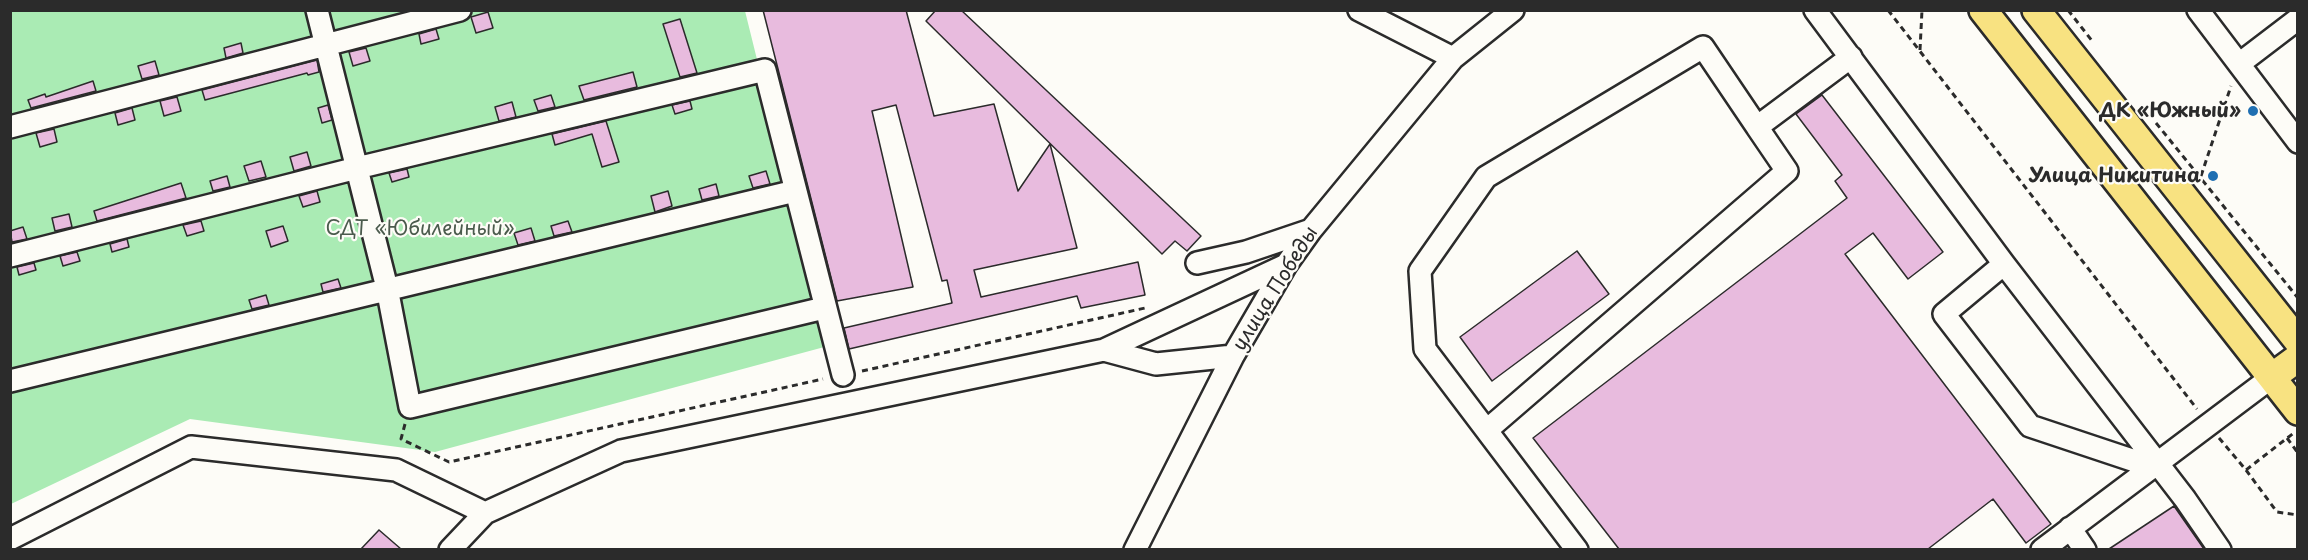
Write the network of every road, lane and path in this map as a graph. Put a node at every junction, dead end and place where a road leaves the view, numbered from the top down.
1 (317, 10) edge
2 (460, 10) edge
3 (1359, 10) edge
4 (1513, 10) edge
5 (1815, 10) edge
6 (1888, 10) edge
7 (1922, 10) edge
8 (1983, 10) edge
9 (2036, 10) edge
10 (2068, 10) edge
11 (2198, 10) edge
12 (2298, 19) edge
13 (326, 45) junction
14 (2095, 46) dead end
15 (1920, 52) junction
16 (1851, 57) junction
17 (1453, 58) junction
18 (2239, 64) junction
19 (2151, 116) dead end
20 (10, 127) edge
21 (1757, 127) junction
22 (2296, 137) edge
23 (357, 168) junction
24 (2201, 177) junction
25 (795, 191) junction
26 (1311, 230) junction
27 (10, 256) edge
28 (1197, 262) dead end
29 (2004, 264) junction
30 (1286, 265) junction
31 (387, 288) junction
32 (2298, 298) edge
33 (1148, 307) dead end
34 (824, 308) junction
35 (2298, 342) edge
36 (1104, 350) junction
37 (1233, 356) junction
38 (2298, 358) edge
39 (843, 375) junction
40 (2272, 378) junction
41 (10, 381) edge
42 (410, 407) junction
43 (2297, 421) edge
44 (2209, 425) junction
45 (1487, 430) junction
46 (2286, 438) junction
47 (2298, 453) edge
48 (2156, 464) junction
49 (2246, 470) junction
50 (485, 513) junction
51 (2298, 515) edge
52 (2070, 528) junction
53 (10, 539) edge
54 (450, 549) edge
55 (1135, 549) edge
56 (1577, 549) edge
57 (2042, 549) edge
58 (2085, 549) edge
59 (2220, 549) edge

1 - 13 street
2 - 13 street
3 - 17 street
4 - 17 street, улица Победы
5 - 16 street
6 - 15 path
7 - 15 path
8 - 40 main road
9 - 35 main road
10 - 14 path
11 - 18 street
12 - 18 street
13 - 20 street
13 - 23 street
15 - 44 path
16 - 21 street
16 - 29 street
17 - 26 street, улица Победы
18 - 22 street
18 - 24 path
19 - 24 path
21 - 45 street
21 - 45 street
23 - 25 street
23 - 27 street
23 - 31 street
24 - 32 path
25 - 31 street
25 - 34 street
26 - 28 street
26 - 30 street, улица Победы
29 - 48 street
29 - 48 street
30 - 36 street
30 - 37 street, улица Победы
31 - 41 street
31 - 42 street
33 - 39 path
34 - 39 street
34 - 42 street
36 - 37 street
36 - 50 street
37 - 55 street, улица Победы
38 - 40 main road
39 - 42 path
40 - 43 main road
40 - 44 street
43 - 46 path
44 - 48 street
44 - 49 path
45 - 56 street
46 - 47 path
46 - 49 path
48 - 52 street
48 - 59 street
49 - 51 path
50 - 53 street
50 - 54 street
52 - 57 street
52 - 58 street

